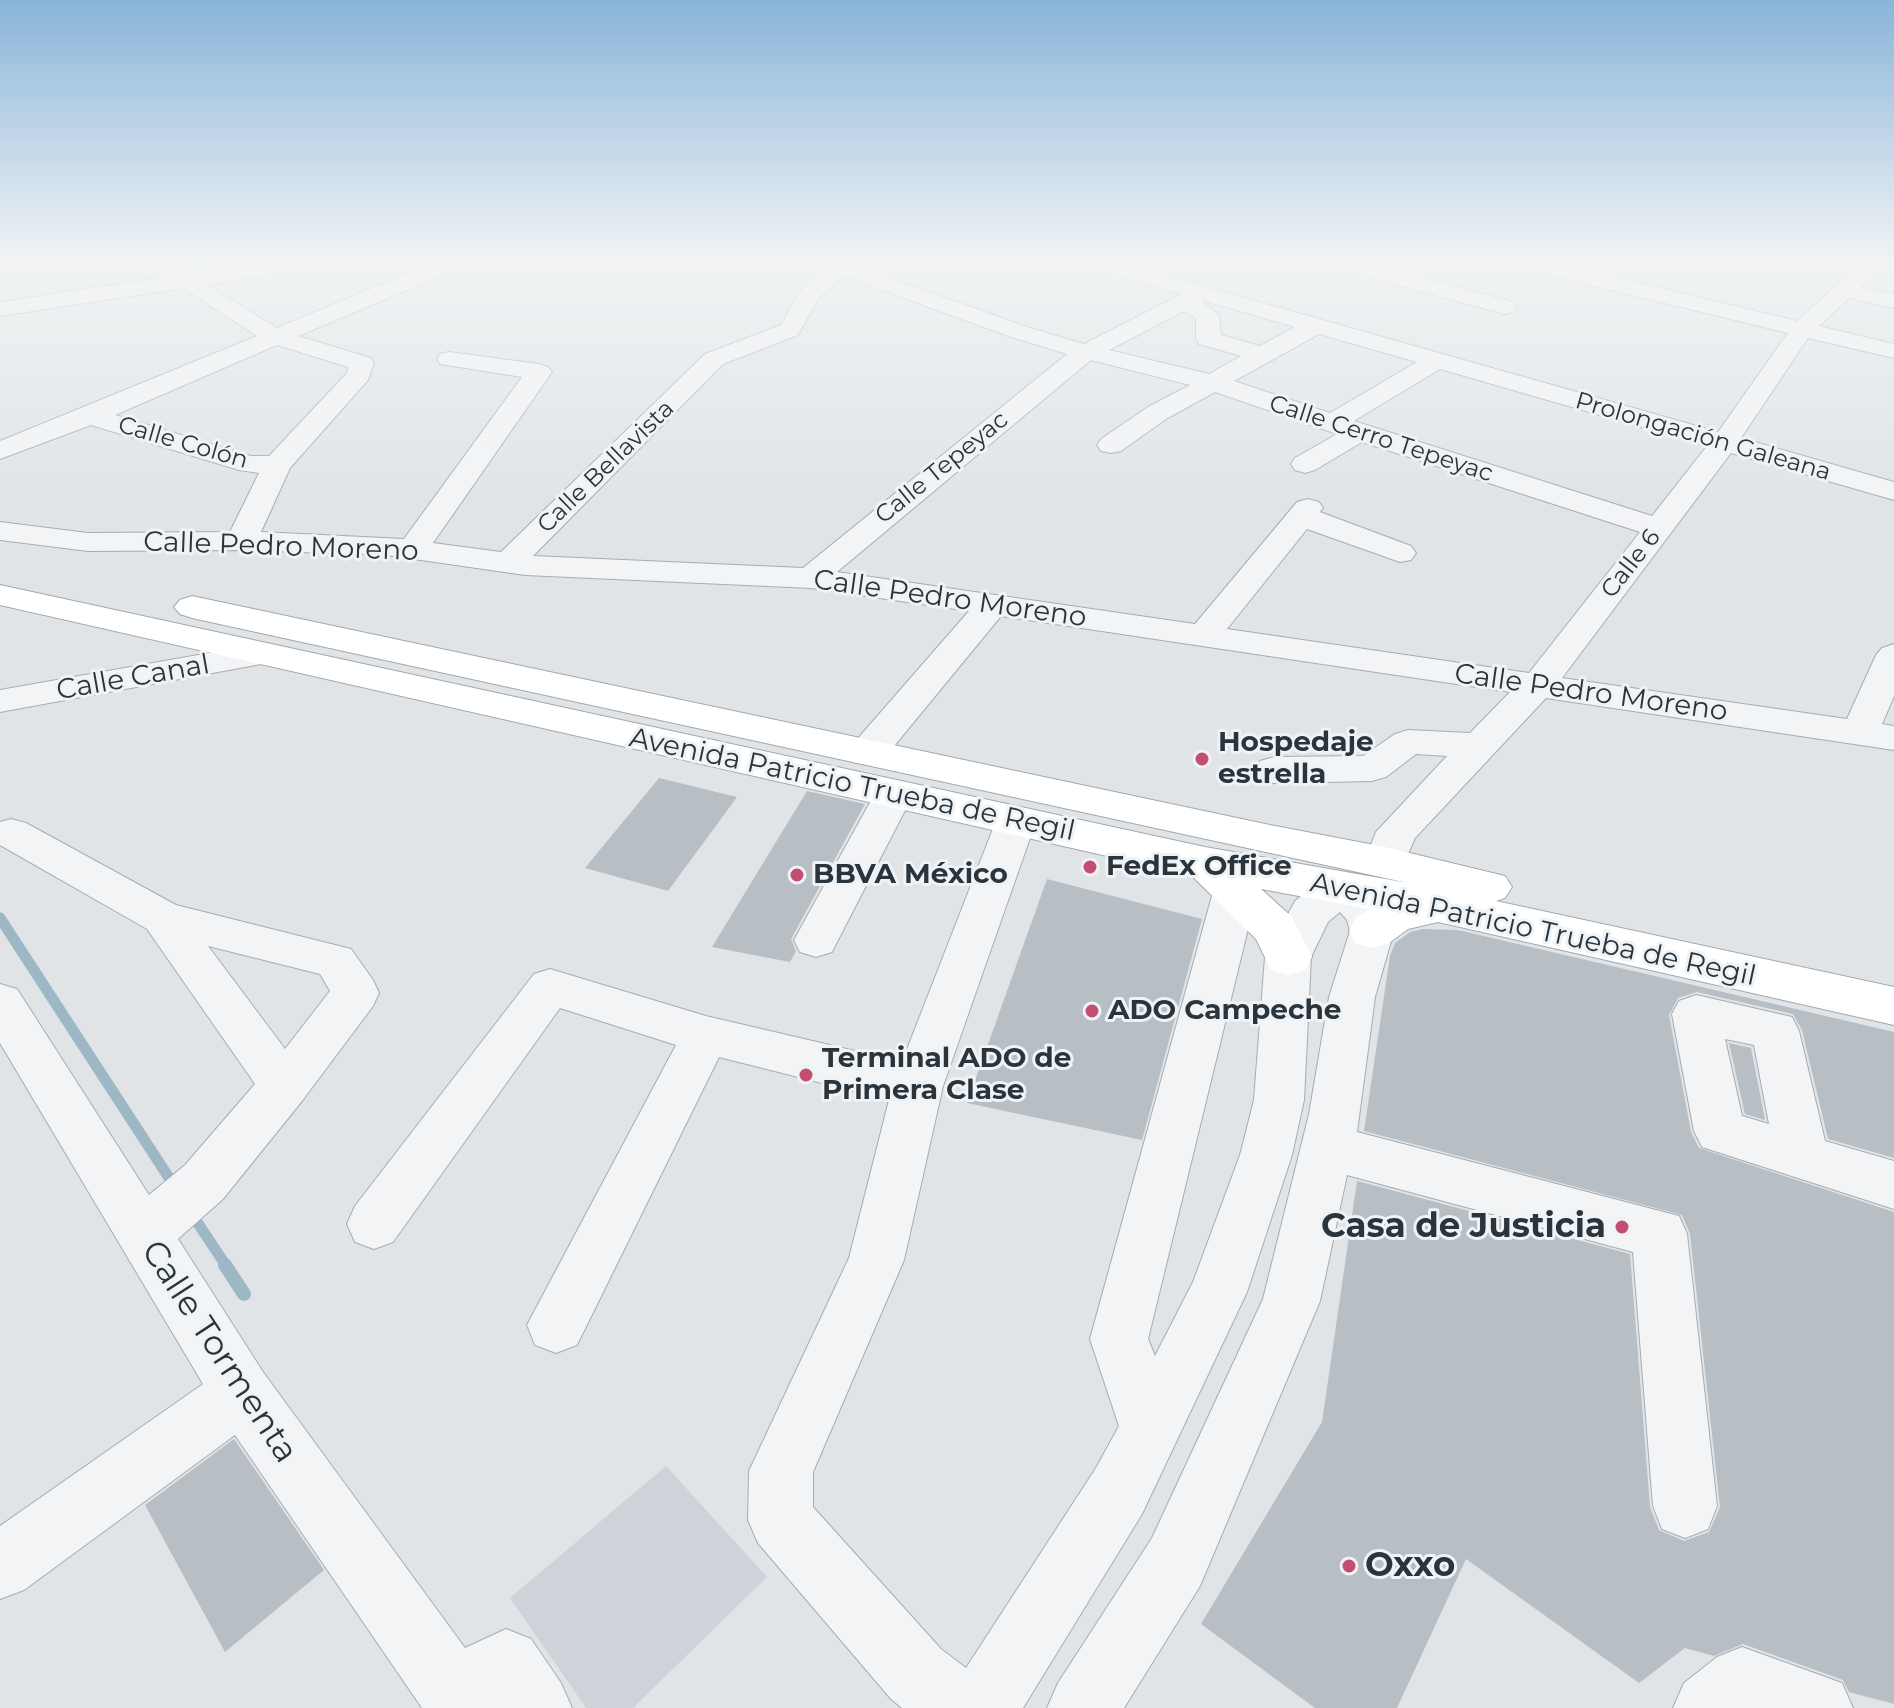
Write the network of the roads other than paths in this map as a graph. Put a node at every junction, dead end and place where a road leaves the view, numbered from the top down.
1 (262, 343) edge
2 (294, 343) edge
3 (757, 343) edge
4 (1057, 343) edge
5 (1104, 343) edge
6 (1221, 343) edge
7 (1280, 343) edge
8 (1397, 343) edge
9 (1793, 343) edge
10 (1861, 343) edge
11 (1894, 351) edge
12 (1086, 352) junction
13 (1263, 355) junction
14 (449, 359) dead end
15 (1438, 360) junction
16 (1215, 383) junction
17 (90, 416) junction
18 (1345, 428) junction
19 (1724, 443) junction
20 (1111, 445) dead end
21 (0, 451) edge
22 (1305, 464) dead end
23 (277, 465) junction
24 (1894, 491) edge
25 (1659, 528) junction
26 (0, 531) edge
27 (241, 541) junction
28 (412, 550) junction
29 (1400, 553) dead end
30 (508, 563) junction
31 (0, 565) edge
32 (811, 578) junction
33 (0, 595) edge
34 (993, 604) junction
35 (1204, 635) junction
36 (266, 654) junction
37 (1894, 655) edge
38 (1537, 686) junction
39 (0, 701) edge
40 (1877, 734) edge
41 (1478, 746) junction
42 (867, 753) junction
43 (1274, 770) dead end
44 (893, 795) junction
45 (1016, 821) junction
46 (11, 833) dead end
47 (1270, 840) junction
48 (1385, 862) junction
49 (1220, 878) junction
50 (1438, 905) junction
51 (1359, 911) junction
52 (163, 918) junction
53 (816, 940) dead end
54 (1288, 957) junction
55 (1687, 960) junction
56 (1894, 976) edge
57 (0, 1002) edge
58 (1894, 1006) edge
59 (1696, 1014) junction
60 (706, 1035) junction
61 (284, 1086) junction
62 (918, 1086) junction
63 (1279, 1100) junction
64 (1332, 1130) junction
65 (1802, 1157) junction
66 (1894, 1185) edge
67 (374, 1224) dead end
68 (142, 1235) junction
69 (556, 1325) dead end
70 (242, 1393) junction
71 (1150, 1427) junction
72 (1685, 1506) dead end
73 (0, 1566) edge
74 (460, 1700) edge
75 (536, 1708) edge
76 (959, 1708) edge
77 (982, 1708) edge
78 (1083, 1708) edge
79 (1709, 1708) edge
80 (1817, 1708) edge

1 - 17 street
2 - 23 street
3 - 30 street, Calle Bellavista
4 - 12 street, Calle Cerro Tepeyac
5 - 12 street, Calle Tepeyac
6 - 13 street
7 - 13 street
8 - 15 street, Prolongación Galeana
9 - 19 street, Calle 6
10 - 11 street
12 - 16 street, Calle Cerro Tepeyac
12 - 32 street, Calle Tepeyac
13 - 16 street
14 - 28 street
15 - 18 street
15 - 19 street, Prolongación Galeana
16 - 18 street, Calle Cerro Tepeyac
16 - 20 street
17 - 21 street
17 - 23 street, Calle Colón
18 - 22 street
18 - 25 street, Calle Cerro Tepeyac
19 - 24 street, Prolongación Galeana
19 - 25 street, Calle 6
23 - 27 street
25 - 38 street, Calle 6
26 - 27 street, Calle Pedro Moreno
27 - 28 street, Calle Pedro Moreno
28 - 30 street, Calle Pedro Moreno
29 - 35 street
30 - 32 street, Calle Pedro Moreno
31 - 42 main road, Avenida Patricio Trueba de Regil
32 - 34 street, Calle Pedro Moreno
33 - 36 main road, Avenida Patricio Trueba de Regil
34 - 35 street, Calle Pedro Moreno
34 - 42 street
35 - 38 street, Calle Pedro Moreno
36 - 39 street, Calle Canal
36 - 44 main road, Avenida Patricio Trueba de Regil
37 - 40 street
38 - 40 street, Calle Pedro Moreno
38 - 41 street, Calle 6
41 - 43 street
41 - 48 street, Calle 6
42 - 47 main road, Avenida Patricio Trueba de Regil
44 - 45 main road, Avenida Patricio Trueba de Regil
44 - 53 street
45 - 49 main road, Avenida Patricio Trueba de Regil
45 - 62 street
46 - 52 street
47 - 48 main road, Avenida Patricio Trueba de Regil
47 - 51 main road
48 - 50 main road
48 - 51 main road
48 - 56 main road, Avenida Patricio Trueba de Regil
49 - 51 main road, Avenida Patricio Trueba de Regil
49 - 54 main road
49 - 71 street
50 - 51 main road
50 - 55 main road, Avenida Patricio Trueba de Regil
51 - 54 street
51 - 64 street
52 - 61 street
52 - 61 street
54 - 63 street
55 - 58 main road, Avenida Patricio Trueba de Regil
55 - 59 street
57 - 68 street, Calle Tormenta
59 - 65 street
59 - 65 street
60 - 62 street
60 - 67 street
60 - 69 street
61 - 68 street
62 - 76 street
63 - 64 street
63 - 71 street
64 - 72 street
64 - 78 street
65 - 66 street
68 - 70 street, Calle Tormenta
70 - 73 street
70 - 74 street, Calle Tormenta
71 - 77 street
74 - 75 street, Calle Tormenta
79 - 80 street

